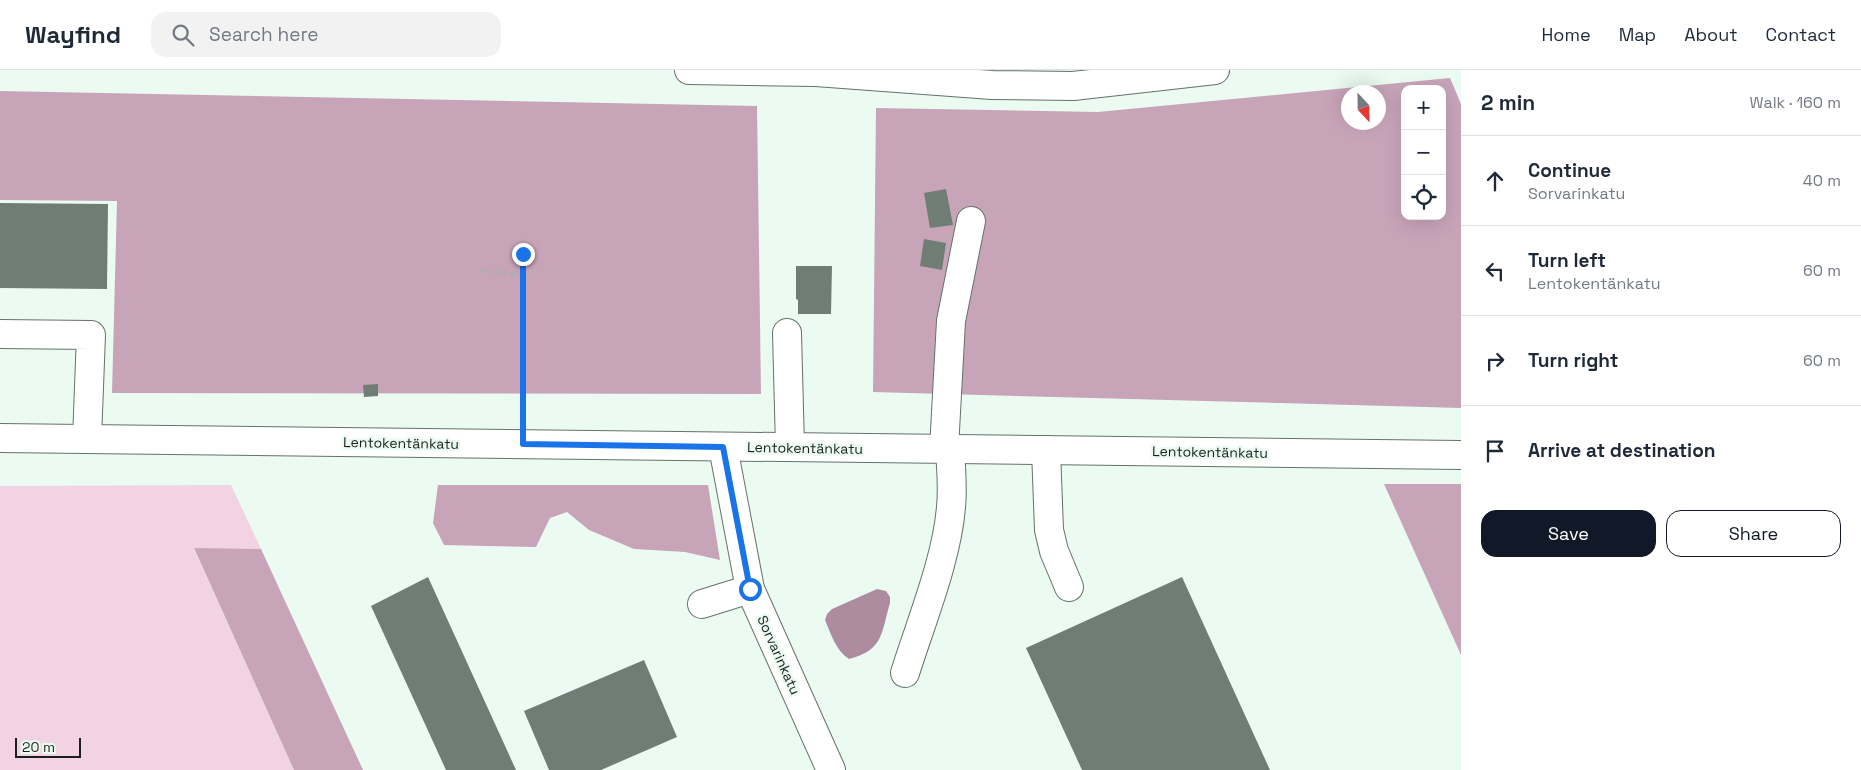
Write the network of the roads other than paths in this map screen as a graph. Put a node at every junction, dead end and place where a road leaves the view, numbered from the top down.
1 (689, 70) edge
2 (1215, 70) edge
3 (972, 221) dead end
4 (787, 333) dead end
5 (0, 334) edge
6 (0, 438) edge
7 (87, 439) junction
8 (723, 447) junction
9 (790, 447) junction
10 (947, 449) junction
11 (1046, 450) junction
12 (1461, 455) edge
13 (1069, 586) dead end
14 (750, 589) junction
15 (702, 604) dead end
16 (905, 673) dead end
17 (831, 770) edge

1 - 2 street
3 - 10 street
4 - 9 street
5 - 7 street
6 - 7 street, Lentokentänkatu
7 - 8 street, Lentokentänkatu
8 - 9 street, Lentokentänkatu
8 - 14 street, Sorvarinkatu
9 - 10 street, Lentokentänkatu
10 - 11 street, Lentokentänkatu
10 - 16 street
11 - 12 street, Lentokentänkatu
11 - 13 street
14 - 15 street
14 - 17 street, Sorvarinkatu

